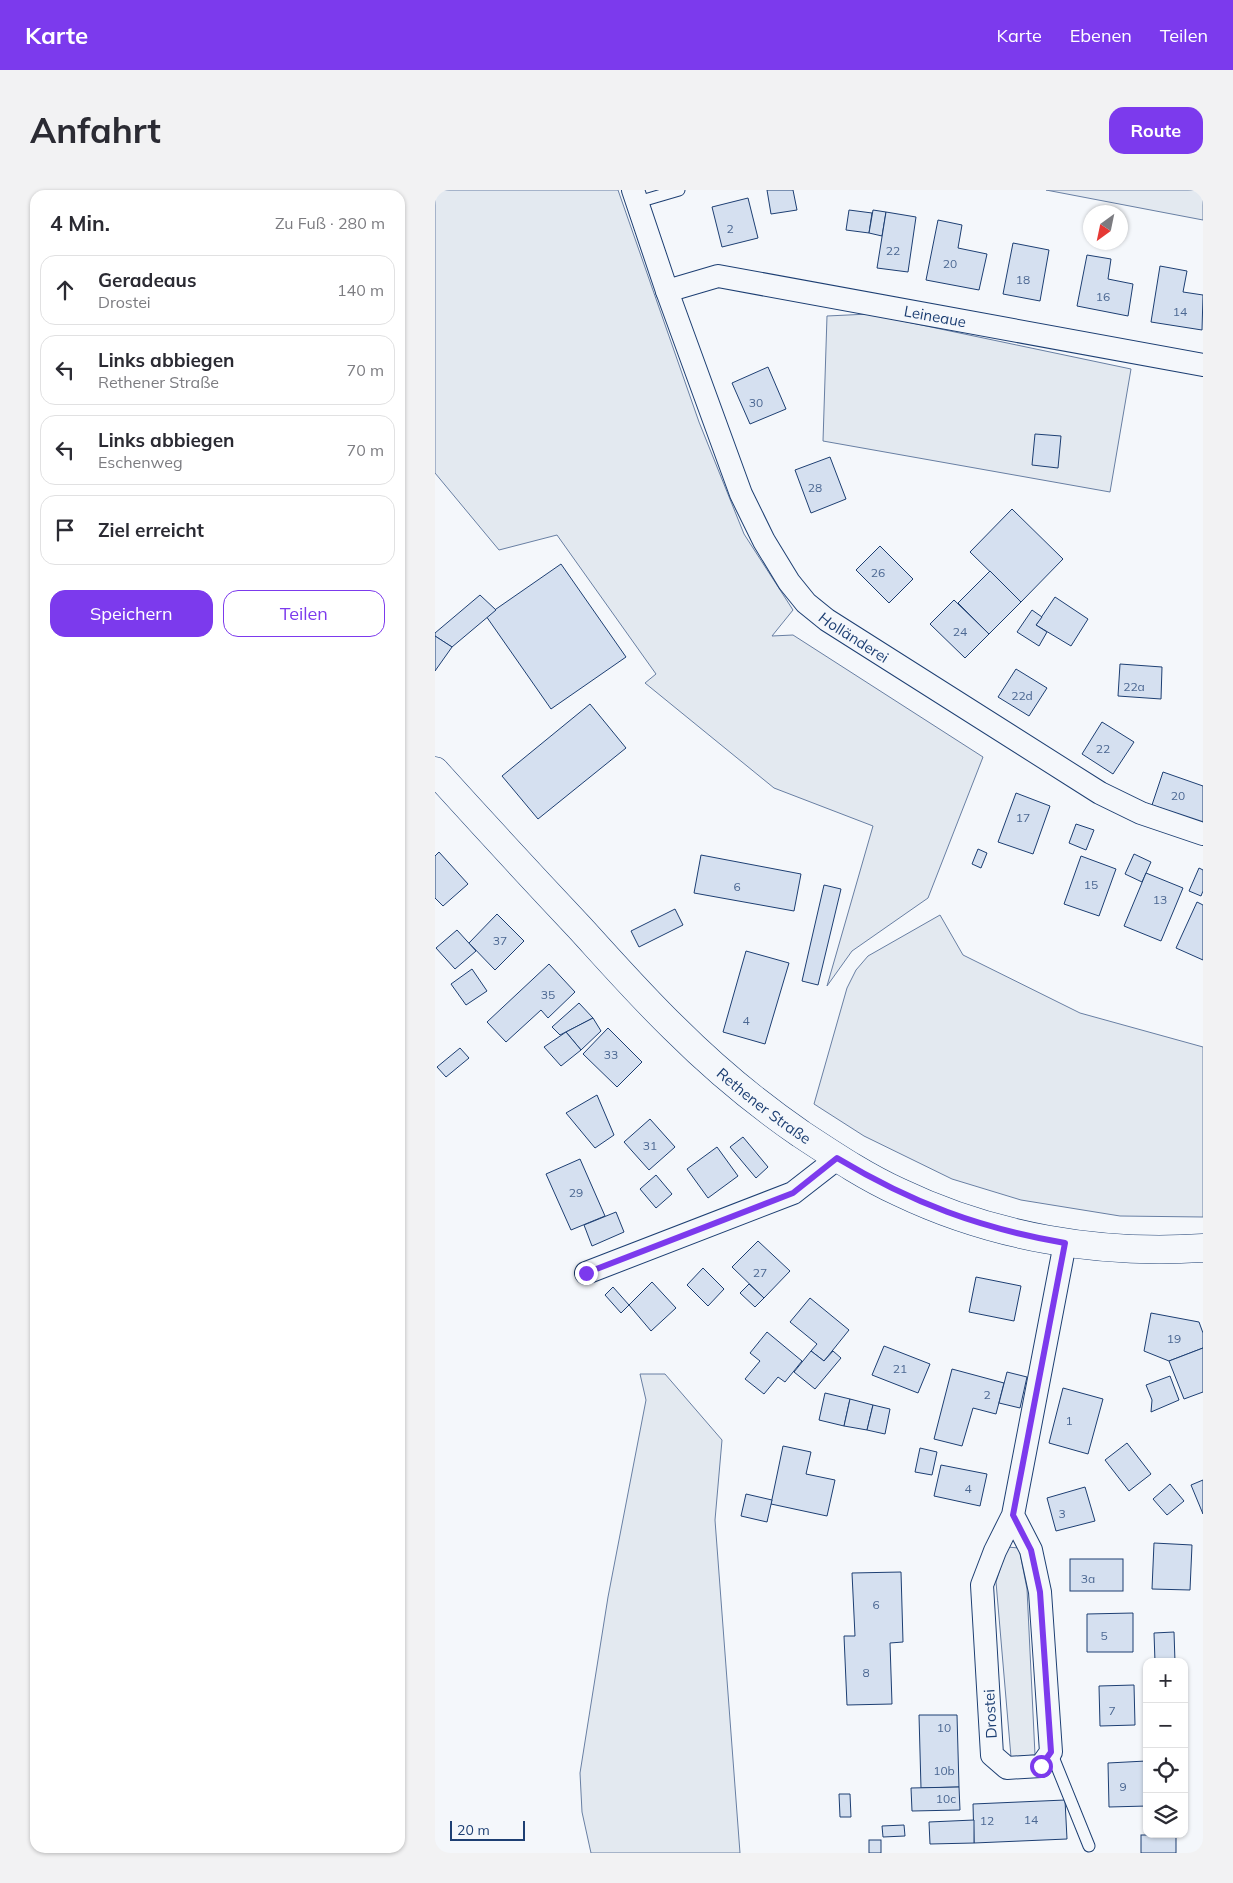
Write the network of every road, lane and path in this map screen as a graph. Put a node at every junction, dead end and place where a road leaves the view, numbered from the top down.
1 (679, 190) edge
2 (636, 196) edge
3 (667, 292) junction
4 (1203, 365) edge
5 (435, 771) edge
6 (1203, 834) edge
7 (837, 1158) junction
8 (1065, 1243) junction
9 (1202, 1252) edge
10 (586, 1273) dead end
11 (1013, 1515) junction
12 (1051, 1752) junction
13 (1089, 1846) dead end

1 - 2 lane
2 - 3 street, Holländerei
3 - 4 street, Leineaue
3 - 6 street, Holländerei
5 - 7 main road, Rethener Straße
7 - 8 main road, Rethener Straße
7 - 10 street
8 - 9 main road, Rethener Straße
8 - 11 street, Drostei
11 - 12 street
11 - 12 street, Drostei
12 - 13 lane

